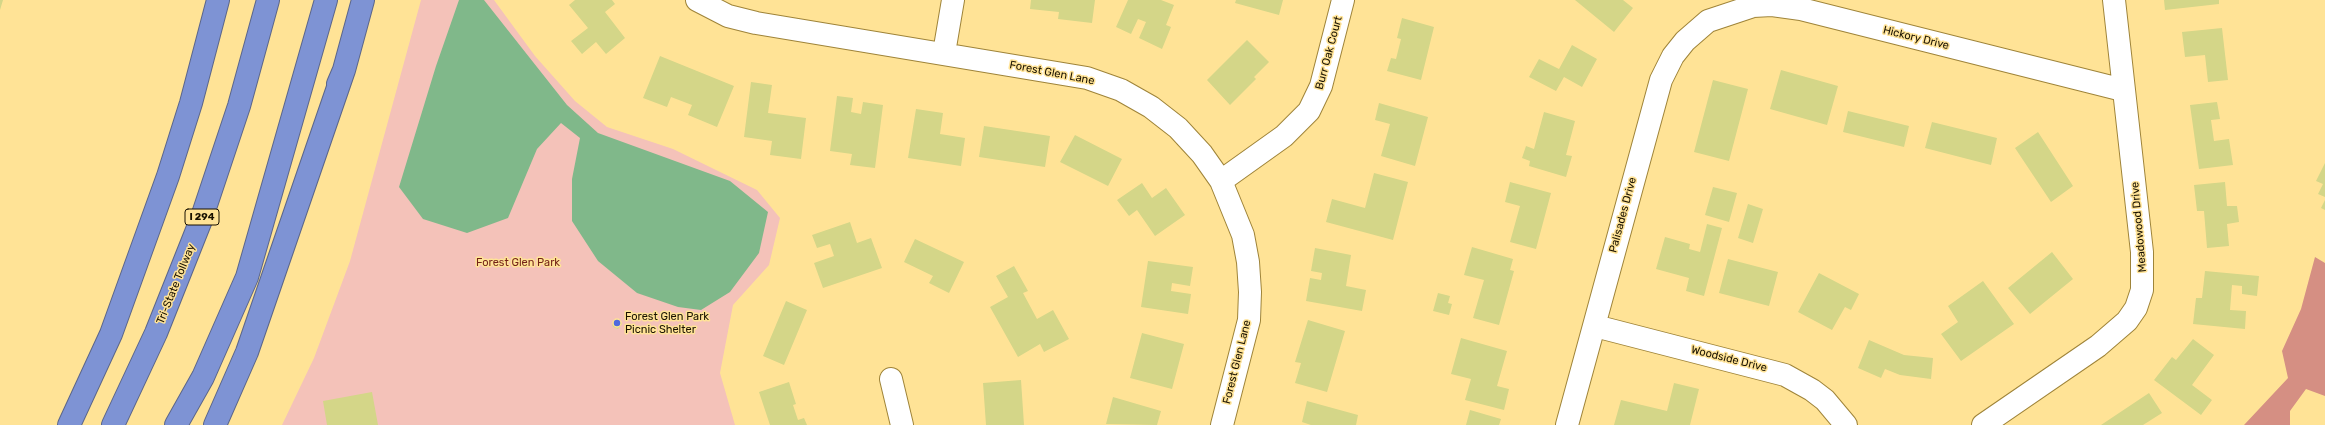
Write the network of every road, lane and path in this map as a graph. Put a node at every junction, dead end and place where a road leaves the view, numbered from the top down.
1 (218, 0) edge
2 (268, 0) edge
3 (326, 0) edge
4 (362, 0) edge
5 (697, 0) edge
6 (953, 0) edge
7 (1343, 0) edge
8 (2114, 0) edge
9 (1708, 21) joint
10 (944, 53) junction
11 (344, 70) junction
12 (2123, 90) junction
13 (1221, 182) junction
14 (247, 277) junction
15 (1594, 326) junction
16 (891, 379) dead end
17 (69, 425) edge
18 (113, 425) edge
19 (176, 425) edge
20 (215, 425) edge
21 (902, 425) edge
22 (1222, 425) edge
23 (1567, 425) edge
24 (1846, 425) edge
25 (1983, 425) edge

1 - 17 highway
2 - 18 highway, Tri-State Tollway / I 294
3 - 14 highway
4 - 11 highway
5 - 10 street, Forest Glen Lane
6 - 10 street
7 - 13 street, Burr Oak Court
8 - 12 street, Meadowood Drive
9 - 12 street, Hickory Drive
9 - 15 street, Palisades Drive
10 - 13 street, Forest Glen Lane
11 - 14 highway
11 - 20 highway
12 - 25 street, Meadowood Drive
13 - 22 street, Forest Glen Lane
14 - 19 highway
15 - 23 street, Palisades Drive
15 - 24 street, Woodside Drive
16 - 21 street

